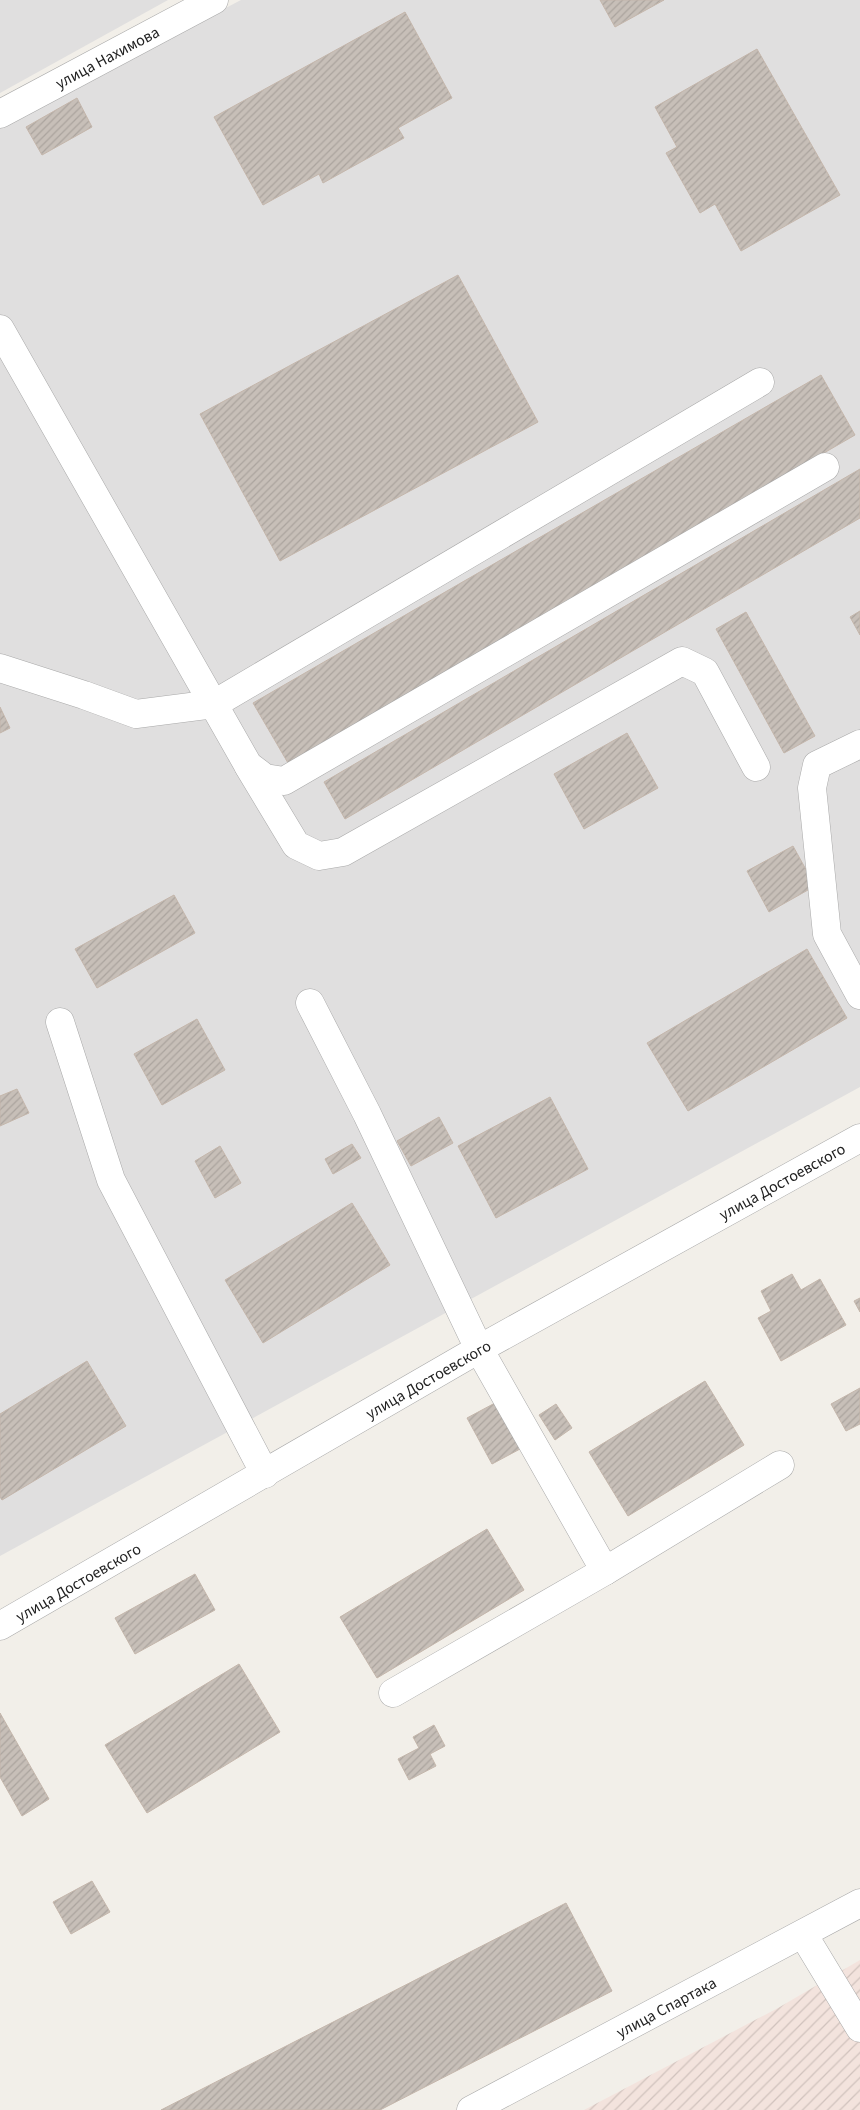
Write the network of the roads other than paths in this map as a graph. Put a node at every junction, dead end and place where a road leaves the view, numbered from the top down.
1 (214, 0) edge
2 (0, 114) edge
3 (0, 329) edge
4 (760, 382) dead end
5 (825, 467) dead end
6 (0, 668) edge
7 (214, 704) junction
8 (860, 744) edge
9 (248, 766) junction
10 (756, 767) dead end
11 (860, 995) edge
12 (310, 1003) dead end
13 (60, 1022) dead end
14 (860, 1138) edge
15 (479, 1349) junction
16 (780, 1466) dead end
17 (265, 1474) junction
18 (605, 1571) junction
19 (0, 1626) edge
20 (393, 1693) dead end
21 (860, 1903) edge
22 (803, 1934) junction
23 (860, 2028) edge
24 (471, 2110) edge

1 - 2 street, улица Нахимова
3 - 7 street
4 - 7 street
5 - 9 street
6 - 7 street
7 - 9 street
8 - 11 street
9 - 10 street
12 - 15 street
13 - 17 street
14 - 15 street, улица Достоевского
15 - 17 street, улица Достоевского
15 - 18 street
16 - 18 street
17 - 19 street, улица Достоевского
18 - 20 street
21 - 22 street, улица Спартака
22 - 23 street
22 - 24 street, улица Спартака

